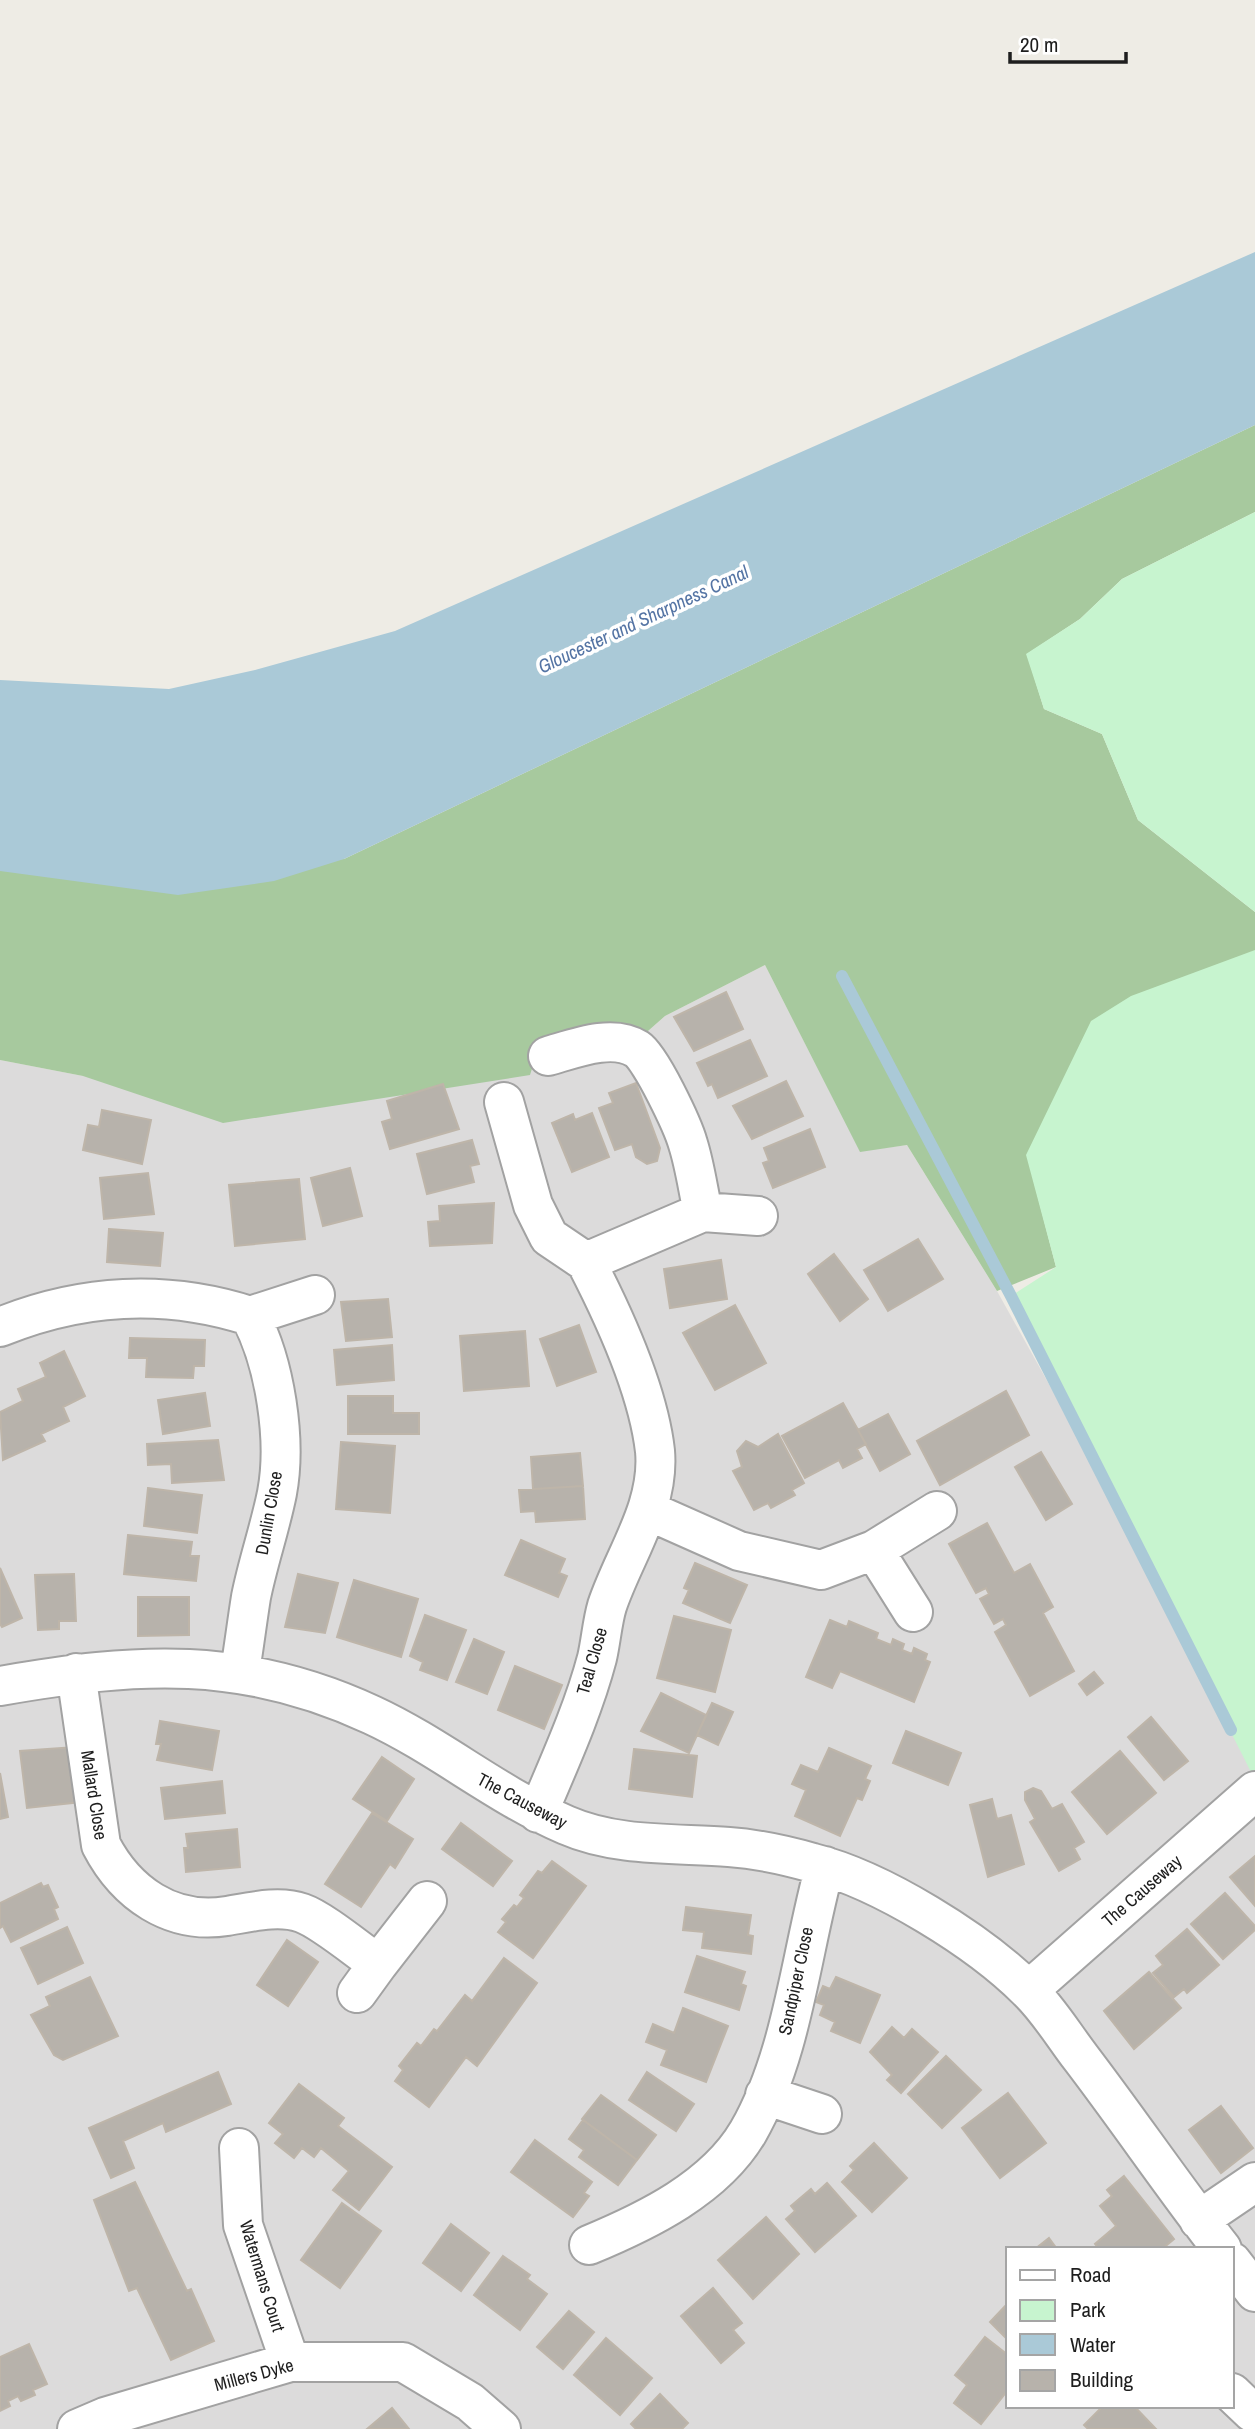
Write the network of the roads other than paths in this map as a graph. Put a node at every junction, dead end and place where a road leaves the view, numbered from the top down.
1 (548, 1056) dead end
2 (504, 1102) dead end
3 (703, 1212) junction
4 (758, 1216) dead end
5 (586, 1262) junction
6 (315, 1295) dead end
7 (250, 1316) junction
8 (0, 1327) edge
9 (649, 1511) junction
10 (937, 1511) dead end
11 (874, 1550) junction
12 (913, 1612) dead end
13 (240, 1671) junction
14 (76, 1673) junction
15 (0, 1686) edge
16 (1255, 1791) edge
17 (538, 1813) junction
18 (825, 1866) junction
19 (427, 1901) dead end
20 (1029, 1990) junction
21 (765, 2095) junction
22 (822, 2114) dead end
23 (239, 2148) dead end
24 (1255, 2182) edge
25 (1210, 2234) edge
26 (589, 2245) dead end
27 (1234, 2265) edge
28 (1255, 2292) edge
29 (290, 2362) junction
30 (77, 2429) edge
31 (501, 2429) edge

1 - 3 street
2 - 5 street, Teal Close
3 - 4 street
3 - 5 street
5 - 9 street, Teal Close
6 - 7 street
7 - 8 street
7 - 13 street, Dunlin Close
9 - 11 street
9 - 17 street, Teal Close
10 - 11 street
11 - 12 street
13 - 14 street, The Causeway
13 - 17 street, The Causeway
14 - 15 street, The Causeway
14 - 19 street, Mallard Close
16 - 20 street, The Causeway
17 - 18 street, The Causeway
18 - 20 street, The Causeway
18 - 21 street, Sandpiper Close
20 - 25 street, The Causeway
21 - 22 street
21 - 26 street, Sandpiper Close
23 - 29 street, Watermans Court
24 - 25 street, The Causeway
27 - 28 street
29 - 30 street, Millers Dyke
29 - 31 street, Millers Dyke

